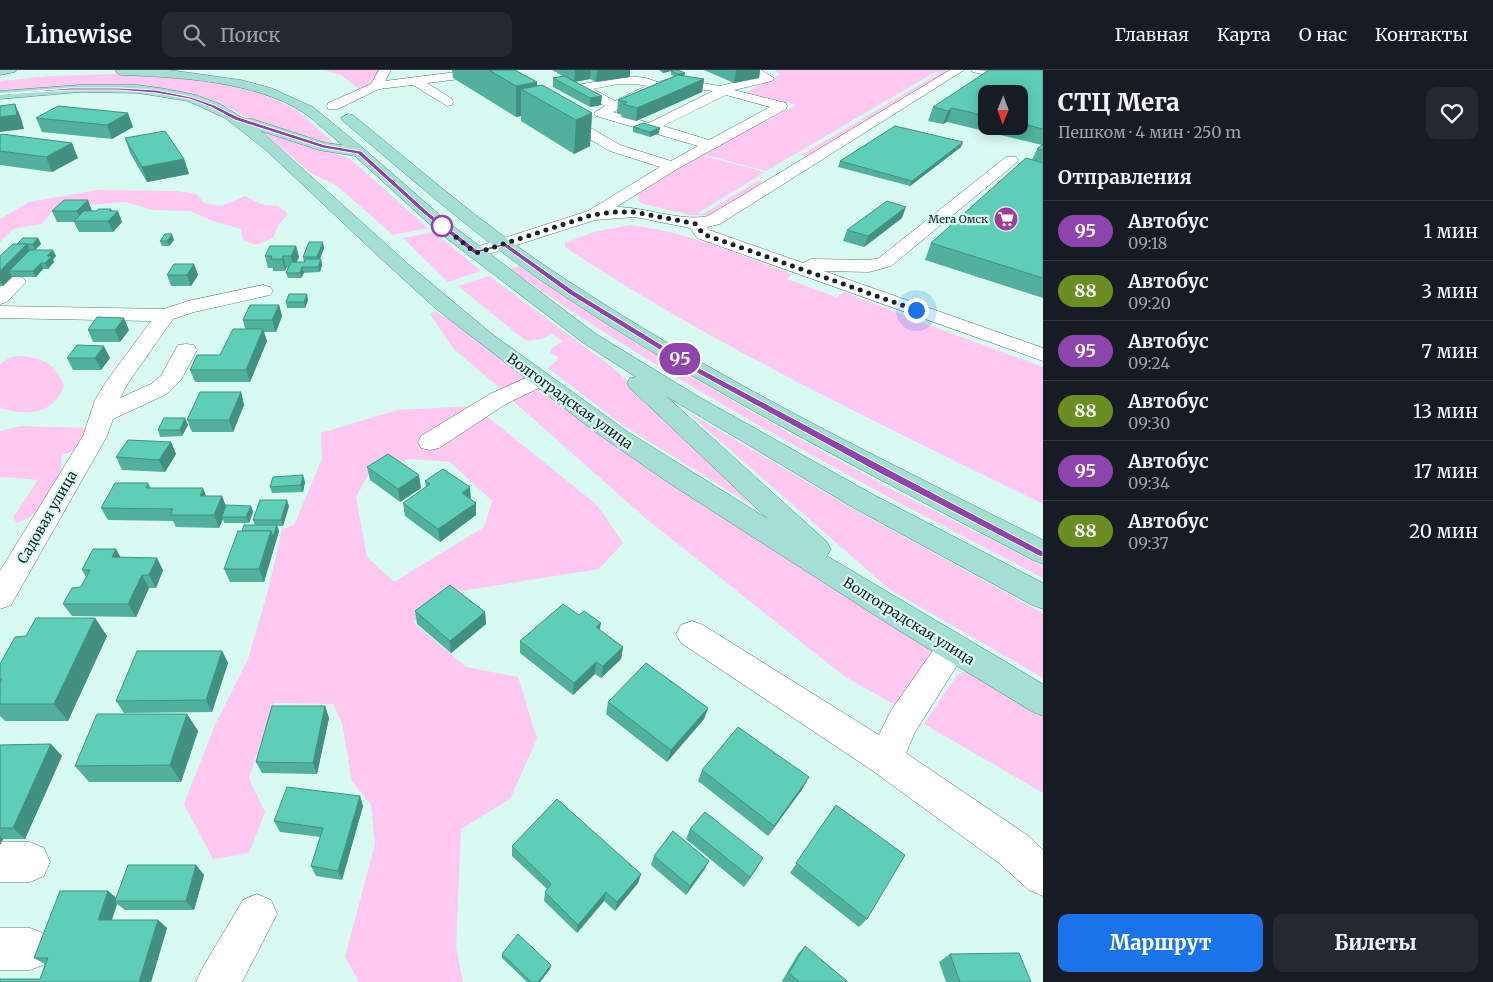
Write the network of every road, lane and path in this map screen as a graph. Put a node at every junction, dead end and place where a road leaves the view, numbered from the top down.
1 (11, 70) edge
2 (220, 70) edge
3 (385, 70) edge
4 (752, 70) edge
5 (977, 70) edge
6 (0, 71) edge
7 (112, 71) dead end
8 (955, 72) edge
9 (485, 73) dead end
10 (702, 74) dead end
11 (23, 76) dead end
12 (0, 78) edge
13 (414, 80) junction
14 (285, 84) dead end
15 (376, 86) junction
16 (656, 86) junction
17 (717, 89) junction
18 (0, 94) edge
19 (317, 97) dead end
20 (447, 102) dead end
21 (333, 106) junction
22 (614, 106) junction
23 (544, 107) edge
24 (236, 118) junction
25 (649, 128) junction
26 (712, 144) junction
27 (360, 152) junction
28 (1011, 160) dead end
29 (672, 166) junction
30 (592, 215) junction
31 (696, 224) junction
32 (504, 244) junction
33 (476, 253) junction
34 (788, 265) junction
35 (16, 282) dead end
36 (263, 291) dead end
37 (0, 298) edge
38 (0, 312) edge
39 (166, 315) junction
40 (589, 338) junction
41 (186, 350) dead end
42 (1043, 355) edge
43 (539, 379) junction
44 (98, 425) junction
45 (430, 442) dead end
46 (1043, 553) edge
47 (868, 596) junction
48 (0, 597) edge
49 (1043, 597) edge
50 (692, 634) dead end
51 (952, 648) junction
52 (1043, 701) edge
53 (886, 759) junction
54 (1043, 876) edge
55 (257, 914) dead end
56 (218, 982) edge

1 - 6 main road
2 - 14 main road
3 - 15 street
4 - 17 street
5 - 8 street
7 - 27 main road
8 - 31 street
9 - 13 street
10 - 17 street
11 - 12 main road
13 - 15 street
13 - 20 street
15 - 21 street
16 - 17 street
16 - 22 street
16 - 22 street
17 - 25 street
17 - 26 street
18 - 24 main road, Волгоградская улица
19 - 21 main road
21 - 32 main road
22 - 25 street
23 - 29 street
24 - 27 main road
24 - 43 main road, Волгоградская улица
25 - 26 street
26 - 29 street
27 - 33 main road
28 - 34 street
29 - 30 street
30 - 31 street
30 - 32 street
31 - 34 street
32 - 33 street
32 - 46 main road
33 - 40 main road
34 - 42 street
35 - 37 street
36 - 39 street
38 - 39 street
39 - 44 street, Садовая улица
40 - 47 main road
40 - 49 main road
41 - 44 street
43 - 45 street
43 - 47 main road, Волгоградская улица
44 - 48 street, Садовая улица
47 - 51 main road, Волгоградская улица
50 - 53 street
51 - 52 main road, Волгоградская улица
51 - 53 street
53 - 54 street
55 - 56 street

